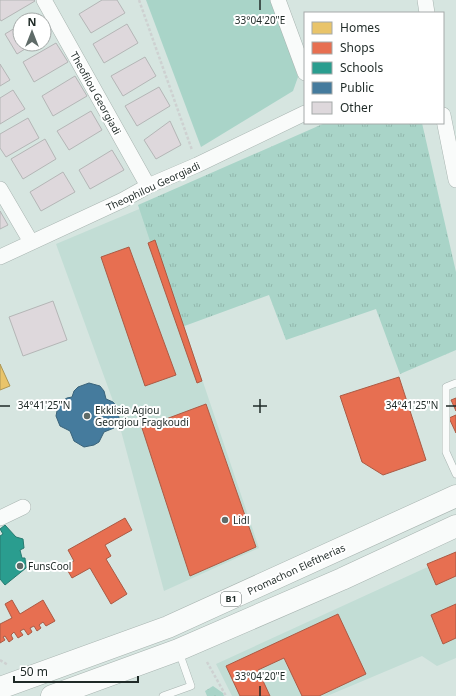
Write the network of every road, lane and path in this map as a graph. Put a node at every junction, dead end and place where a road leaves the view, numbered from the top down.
1 (44, 0) edge
2 (139, 0) edge
3 (278, 0) edge
4 (425, 0) edge
5 (427, 12) edge
6 (304, 71) edge
7 (304, 113) edge
8 (444, 120) edge
9 (197, 165) junction
10 (456, 180) edge
11 (148, 186) junction
12 (0, 189) edge
13 (31, 242) junction
14 (0, 257) edge
15 (456, 383) edge
16 (456, 474) edge
17 (456, 496) edge
18 (23, 507) dead end
19 (0, 518) edge
20 (456, 526) edge
21 (178, 650) junction
22 (207, 662) dead end
23 (0, 688) edge
24 (52, 696) edge
25 (163, 696) edge
26 (226, 696) edge

1 - 11 street, Theofilou Georgiadi
2 - 9 path
3 - 6 street
4 - 5 street
7 - 9 street, Theophilou Georgiadi
8 - 10 street
9 - 11 street, Theophilou Georgiadi
11 - 13 street, Theophilou Georgiadi
12 - 13 street
13 - 14 street, Theophilou Georgiadi
15 - 16 lane
17 - 23 main road, Promachon Eleftherias / B1
18 - 19 street
20 - 21 main road
21 - 24 main road
21 - 25 lane
22 - 26 path

